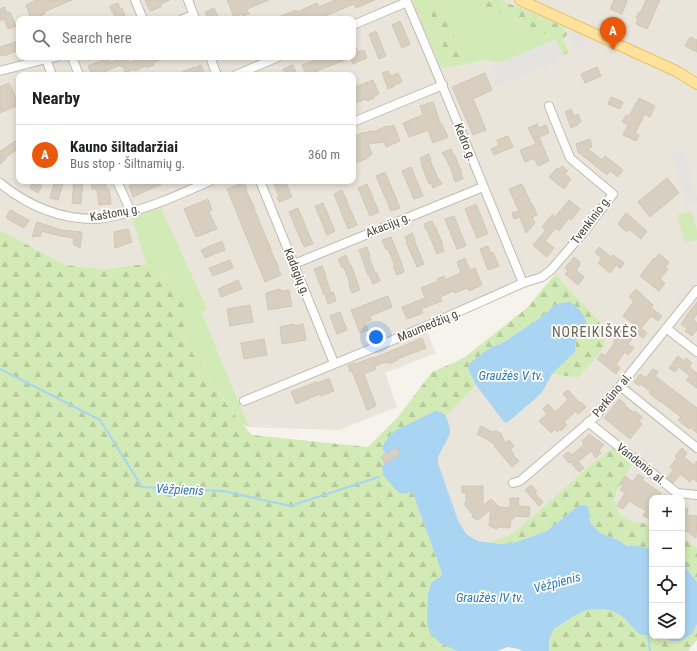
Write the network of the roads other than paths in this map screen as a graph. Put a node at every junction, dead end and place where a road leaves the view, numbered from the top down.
1 (135, 0) edge
2 (188, 0) edge
3 (520, 0) edge
4 (407, 1) edge
5 (142, 16) edge
6 (194, 16) edge
7 (356, 24) edge
8 (42, 60) edge
9 (46, 60) edge
10 (73, 60) edge
11 (211, 60) edge
12 (271, 60) edge
13 (0, 71) edge
14 (51, 72) edge
15 (78, 72) edge
16 (216, 72) edge
17 (243, 72) edge
18 (697, 84) edge
19 (443, 85) junction
20 (549, 106) dead end
21 (356, 121) edge
22 (0, 183) edge
23 (118, 184) edge
24 (203, 184) edge
25 (261, 184) edge
26 (483, 187) junction
27 (131, 212) junction
28 (294, 264) junction
29 (523, 284) junction
30 (697, 290) edge
31 (666, 328) junction
32 (697, 352) edge
33 (334, 363) junction
34 (620, 386) junction
35 (244, 401) dead end
36 (588, 422) junction
37 (697, 448) edge
38 (512, 483) dead end
39 (697, 495) edge

1 - 5 street
2 - 6 street
3 - 18 main road
4 - 7 street
4 - 19 street, Kedro g.
8 - 13 street
9 - 14 street
10 - 15 street
11 - 16 street
12 - 17 street
19 - 21 street
19 - 26 street, Kedro g.
20 - 29 street, Tvenkinio g.
22 - 27 street, Kaštonų g.
23 - 27 street
24 - 27 street, Kaštonų g.
25 - 28 street, Kadagių g.
26 - 28 street, Akacijų g.
26 - 29 street, Kedro g.
28 - 33 street, Kadagių g.
29 - 33 street, Maumedžių g.
30 - 31 street, Perkūno al.
31 - 32 street
31 - 34 street, Perkūno al.
33 - 35 street, Maumedžių g.
34 - 36 street, Perkūno al.
34 - 37 street
36 - 38 street, Perkūno al.
36 - 39 street, Vandenio al.

